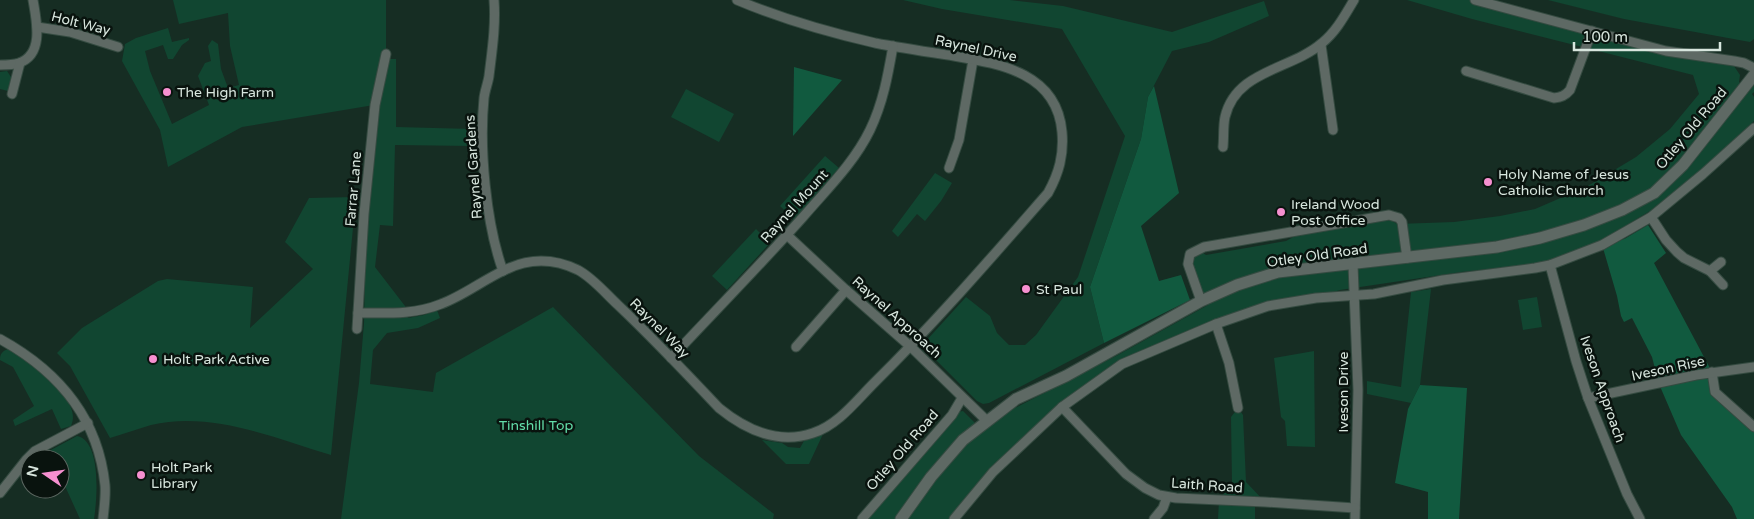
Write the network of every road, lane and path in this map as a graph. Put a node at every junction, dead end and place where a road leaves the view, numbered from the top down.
1 (33, 0) edge
2 (494, 0) edge
3 (737, 0) edge
4 (1354, 0) edge
5 (1475, 0) edge
6 (37, 27) junction
7 (1592, 31) junction
8 (1321, 45) junction
9 (893, 46) junction
10 (118, 47) dead end
11 (386, 54) dead end
12 (974, 60) junction
13 (20, 63) junction
14 (0, 66) edge
15 (1754, 68) edge
16 (1466, 71) dead end
17 (1754, 75) edge
18 (12, 94) dead end
19 (1754, 128) edge
20 (1333, 130) dead end
21 (1223, 147) dead end
22 (949, 168) dead end
23 (1651, 217) junction
24 (787, 235) junction
25 (1407, 258) junction
26 (1721, 262) dead end
27 (1353, 265) junction
28 (1550, 265) junction
29 (503, 271) junction
30 (1710, 271) junction
31 (1723, 285) dead end
32 (846, 290) junction
33 (1355, 296) junction
34 (1201, 301) junction
35 (358, 313) junction
36 (1216, 324) junction
37 (356, 328) dead end
38 (0, 339) edge
39 (796, 347) dead end
40 (910, 347) junction
41 (671, 358) junction
42 (1754, 367) edge
43 (1712, 372) junction
44 (962, 398) junction
45 (1588, 398) junction
46 (1062, 407) junction
47 (1238, 408) dead end
48 (986, 420) junction
49 (88, 423) junction
50 (1754, 427) edge
51 (0, 493) edge
52 (1167, 497) junction
53 (1355, 508) junction
54 (102, 519) edge
55 (862, 519) edge
56 (902, 519) edge
57 (954, 519) edge
58 (1154, 519) edge
59 (1355, 519) edge
60 (1640, 519) edge

1 - 6 street
2 - 29 street, Raynel Gardens
3 - 9 street, Raynel Drive
4 - 8 street
5 - 7 street
6 - 10 street, Holt Way
6 - 13 street
7 - 15 street
7 - 16 street
8 - 20 street
8 - 21 street
9 - 12 street, Raynel Drive
9 - 24 street, Raynel Mount
11 - 35 street, Farrar Lane
12 - 22 street
12 - 40 street, Raynel Drive
13 - 14 street
13 - 18 street
17 - 25 street, Otley Old Road
19 - 23 street
23 - 28 street
23 - 30 street
24 - 32 street, Raynel Approach
24 - 41 street, Raynel Mount
25 - 27 street, Otley Old Road
25 - 34 street
26 - 30 street
27 - 33 street, Iveson Drive
27 - 34 street, Otley Old Road
28 - 33 street
28 - 45 street, Iveson Approach
29 - 35 street, Raynel Way
29 - 41 street, Raynel Way
30 - 31 street
32 - 39 street
32 - 40 street, Raynel Approach
33 - 36 street
33 - 53 street, Iveson Drive
34 - 48 street, Otley Old Road
35 - 37 street, Farrar Lane
36 - 46 street
36 - 47 street
38 - 49 street
40 - 41 street, Raynel Way
40 - 44 street, Raynel Approach
42 - 43 street, Iveson Rise
43 - 45 street, Iveson Rise
43 - 50 street
44 - 48 street, Raynel Approach
44 - 55 street, Otley Old Road
45 - 60 street, Iveson Approach
46 - 52 street, Laith Road
46 - 57 street
48 - 56 street, Otley Old Road
49 - 51 street
49 - 54 street
52 - 53 street, Laith Road
52 - 58 street
53 - 59 street, Iveson Drive

